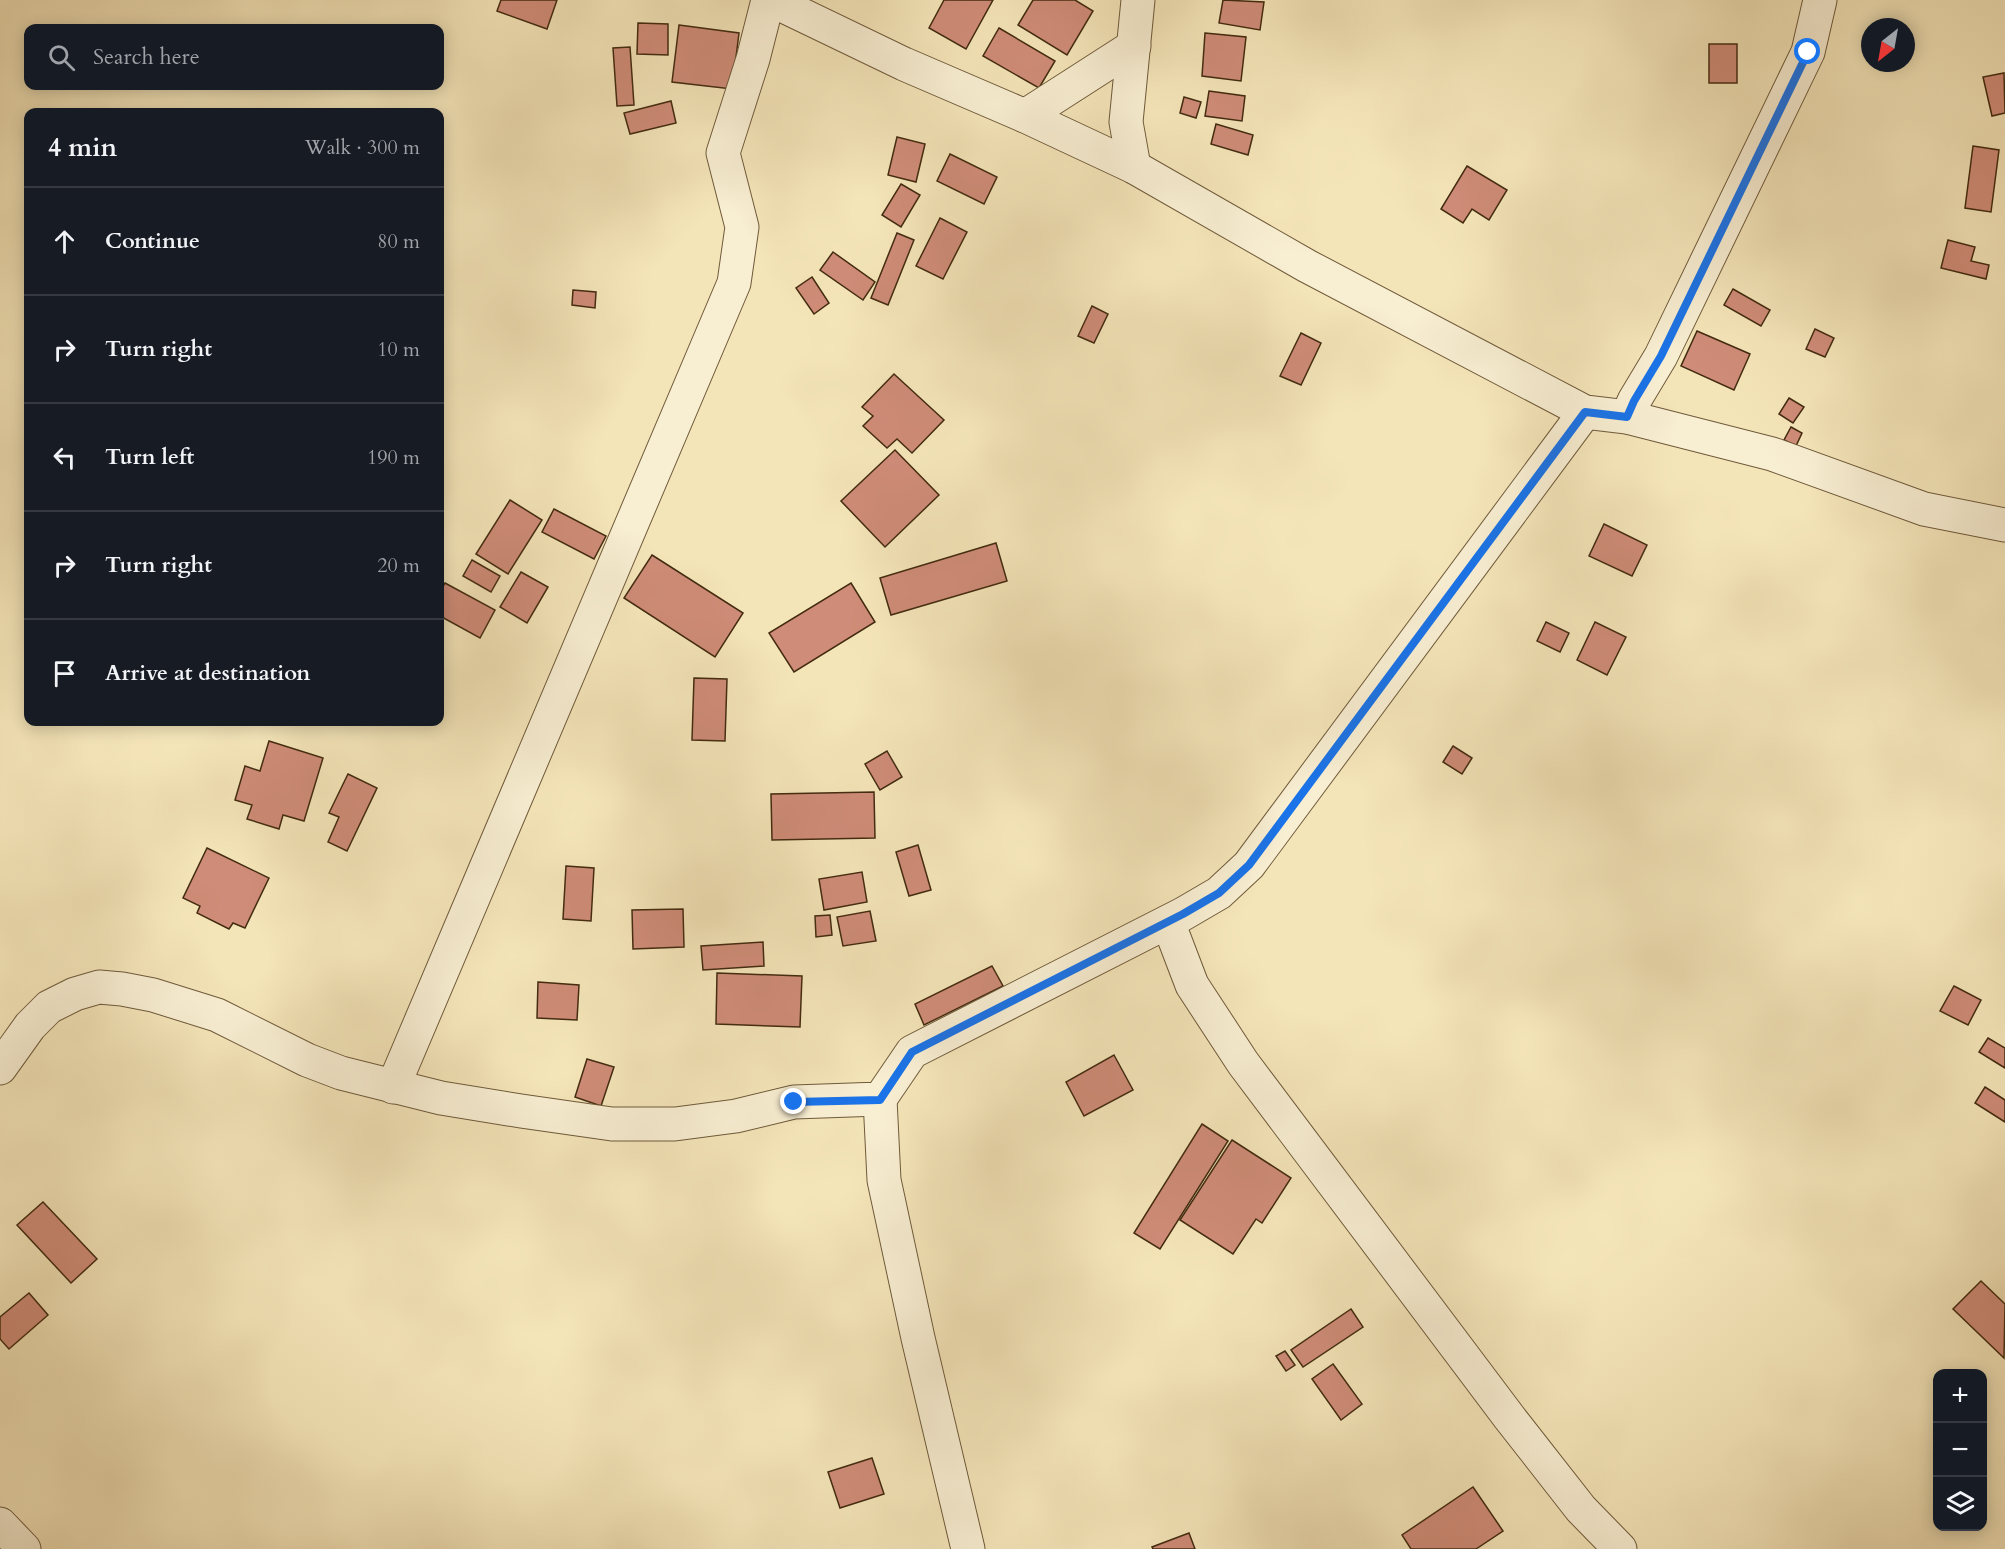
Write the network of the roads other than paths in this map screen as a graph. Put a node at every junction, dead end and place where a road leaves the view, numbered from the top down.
1 (770, 0) edge
2 (1138, 0) edge
3 (1820, 0) edge
4 (1134, 46) junction
5 (1025, 116) junction
6 (1134, 167) junction
7 (1545, 393) junction
8 (1585, 412) junction
9 (1627, 417) junction
10 (1549, 460) junction
11 (2005, 525) edge
12 (1168, 922) junction
13 (0, 1068) edge
14 (393, 1087) junction
15 (880, 1100) junction
16 (0, 1524) edge
17 (24, 1549) edge
18 (968, 1549) edge
19 (1620, 1549) edge

1 - 5 street
1 - 14 street
2 - 4 street
3 - 9 street
4 - 5 street
4 - 6 street
5 - 6 street
6 - 7 street
7 - 8 street
7 - 10 street
8 - 9 street
8 - 10 street
9 - 11 street
10 - 12 street
12 - 15 street
12 - 19 street
13 - 14 street
14 - 15 street
15 - 18 street
16 - 17 street

